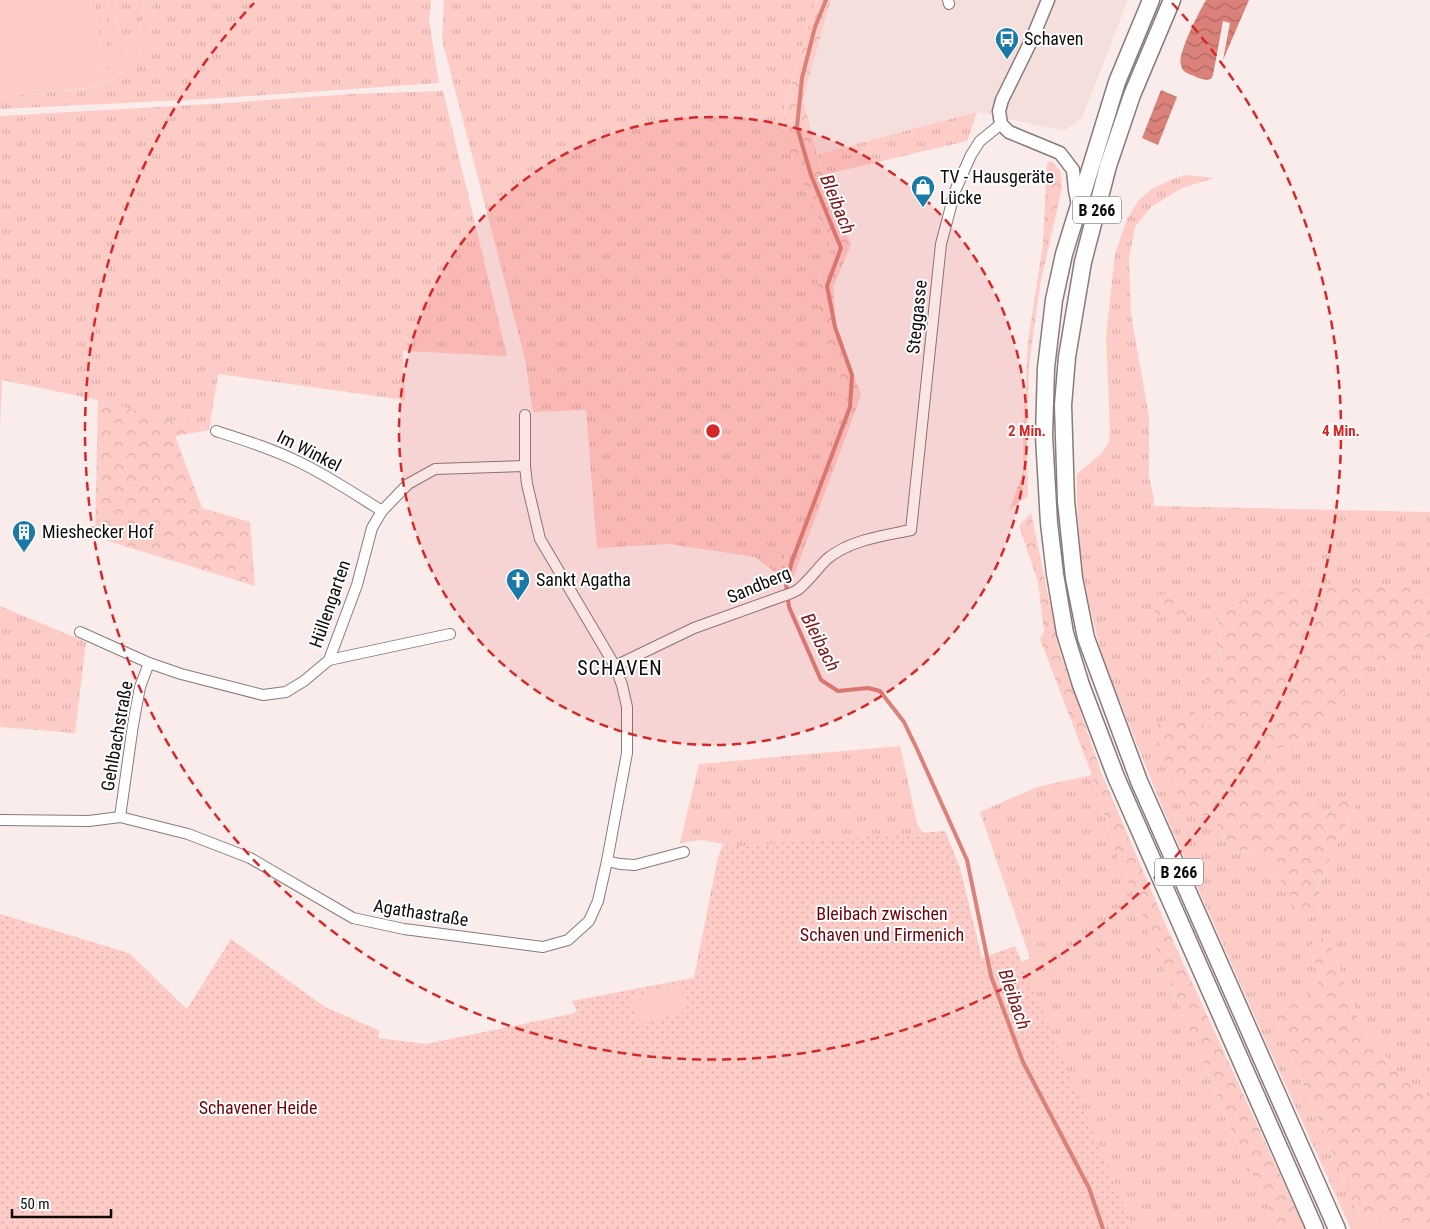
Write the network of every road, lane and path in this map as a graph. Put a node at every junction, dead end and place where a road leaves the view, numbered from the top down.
1 (1048, 0) edge
2 (1151, 0) edge
3 (1172, 0) edge
4 (1001, 124) junction
5 (1078, 205) junction
6 (525, 415) dead end
7 (216, 431) dead end
8 (525, 466) junction
9 (382, 511) junction
10 (911, 530) joint
11 (80, 632) dead end
12 (450, 634) dead end
13 (329, 660) junction
14 (149, 663) junction
15 (615, 666) junction
16 (120, 817) junction
17 (0, 820) edge
18 (684, 852) dead end
19 (607, 861) junction
20 (1315, 1229) edge
21 (1338, 1229) edge

1 - 4 street
2 - 5 main road, B 266
3 - 21 main road, B 266
4 - 5 street
4 - 10 street, Steggasse
5 - 20 main road, B 266
6 - 8 street, Agathastraße
7 - 9 street, Im Winkel
8 - 9 street, Hüllengarten
8 - 15 street, Agathastraße
9 - 13 street, Hüllengarten
10 - 15 street, Sandberg
11 - 14 street, Hüllengarten
12 - 13 street
13 - 14 street, Hüllengarten
14 - 16 street, Gehlbachstraße
15 - 19 street, Agathastraße
16 - 17 street, Agathastraße
16 - 19 street, Agathastraße
18 - 19 street

